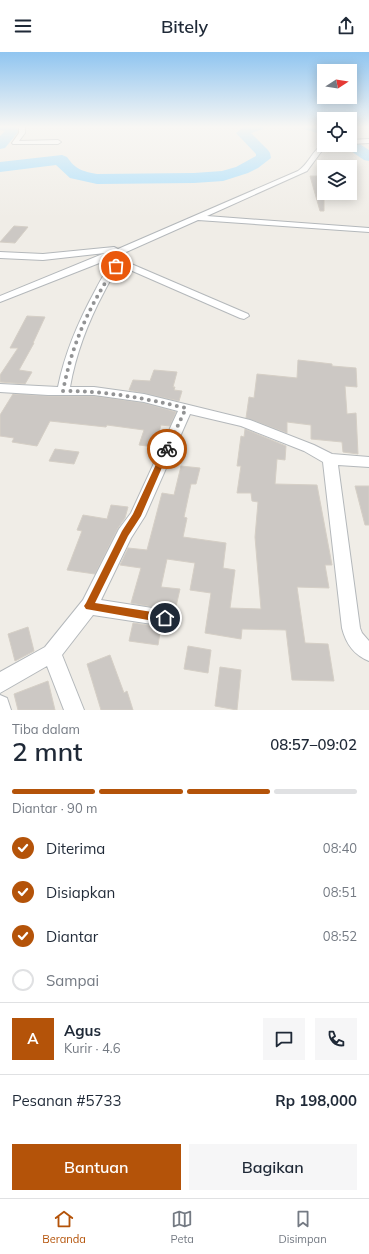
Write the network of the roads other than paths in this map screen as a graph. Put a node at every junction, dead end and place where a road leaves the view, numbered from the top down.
1 (313, 157) edge
2 (196, 218) junction
3 (369, 230) edge
4 (119, 251) junction
5 (0, 255) edge
6 (107, 256) junction
7 (120, 262) junction
8 (0, 299) edge
9 (244, 316) dead end
10 (0, 388) edge
11 (63, 391) junction
12 (186, 408) junction
13 (330, 459) junction
14 (369, 462) edge
15 (89, 606) junction
16 (165, 618) dead end
17 (369, 652) edge
18 (52, 653) junction
19 (0, 683) edge
20 (0, 705) edge
21 (2, 710) edge
22 (74, 710) edge

1 - 2 street
2 - 3 street
2 - 4 street
4 - 5 street
4 - 6 street
6 - 7 street
6 - 8 street
7 - 9 street
7 - 11 street
10 - 11 street
11 - 12 street
12 - 13 street
12 - 15 street
13 - 14 street
13 - 17 street
15 - 16 street
15 - 18 street
18 - 19 street
18 - 22 street
20 - 21 street

